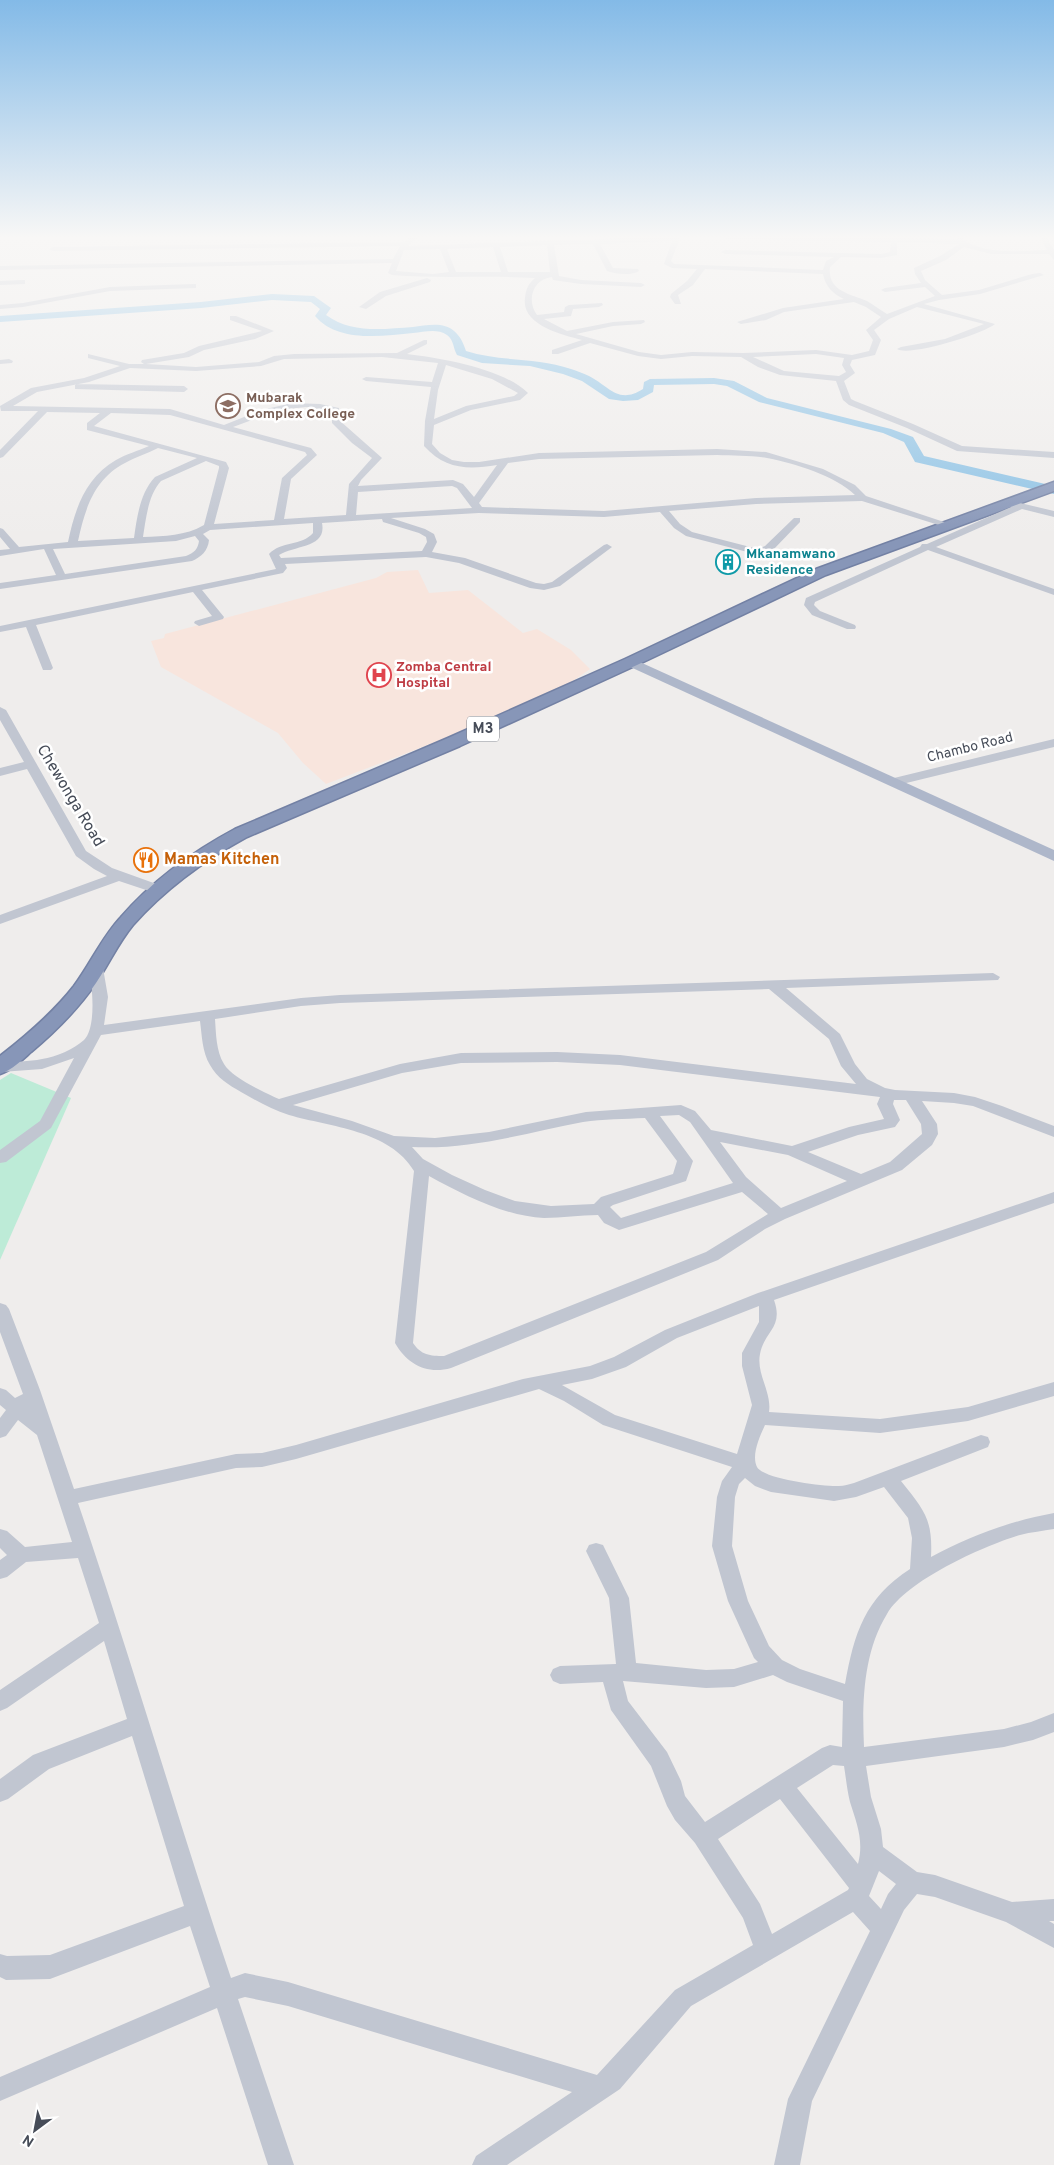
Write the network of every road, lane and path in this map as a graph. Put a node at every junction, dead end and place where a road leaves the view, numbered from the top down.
1 (252, 337) edge
2 (577, 337) edge
3 (875, 337) edge
4 (957, 337) edge
5 (588, 341) junction
6 (424, 342) dead end
7 (901, 349) dead end
8 (555, 352) dead end
9 (743, 355) junction
10 (91, 356) dead end
11 (397, 356) junction
12 (852, 357) junction
13 (443, 362) junction
14 (132, 366) junction
15 (366, 379) dead end
16 (840, 379) junction
17 (435, 386) junction
18 (48, 387) junction
19 (184, 390) junction
20 (2, 408) edge
21 (45, 409) junction
22 (108, 411) junction
23 (430, 424) junction
24 (224, 428) junction
25 (157, 446) junction
26 (0, 455) edge
27 (1054, 455) edge
28 (206, 458) junction
29 (504, 462) junction
30 (1054, 486) edge
31 (354, 489) junction
32 (863, 498) junction
33 (1014, 505) junction
34 (476, 506) junction
35 (662, 509) junction
36 (1054, 514) edge
37 (375, 516) junction
38 (351, 518) junction
39 (317, 520) junction
40 (797, 520) dead end
41 (278, 523) junction
42 (948, 525) junction
43 (208, 527) junction
44 (0, 531) edge
45 (197, 533) junction
46 (907, 539) junction
47 (138, 541) junction
48 (72, 544) junction
49 (47, 546) junction
50 (607, 547) dead end
51 (929, 547) junction
52 (16, 550) junction
53 (0, 553) edge
54 (426, 554) junction
55 (278, 561) junction
56 (62, 577) junction
57 (0, 586) edge
58 (196, 589) junction
59 (1054, 592) edge
60 (30, 623) junction
61 (199, 623) dead end
62 (851, 627) dead end
63 (0, 629) edge
64 (631, 662) junction
65 (47, 668) dead end
66 (0, 710) edge
67 (1053, 744) edge
68 (31, 764) junction
69 (0, 772) edge
70 (894, 782) junction
71 (1054, 856) edge
72 (117, 877) junction
73 (157, 889) junction
74 (0, 920) edge
75 (96, 968) junction
76 (993, 976) dead end
77 (772, 984) junction
78 (208, 1016) junction
79 (92, 1037) junction
80 (0, 1067) edge
81 (884, 1093) junction
82 (911, 1096) junction
83 (277, 1105) junction
84 (649, 1112) junction
85 (1054, 1132) edge
86 (706, 1134) junction
87 (390, 1141) junction
88 (792, 1152) junction
89 (0, 1158) edge
90 (419, 1163) junction
91 (862, 1181) junction
92 (746, 1185) junction
93 (1054, 1197) edge
94 (598, 1209) junction
95 (780, 1215) junction
96 (764, 1297) junction
97 (0, 1309) edge
98 (540, 1382) junction
99 (1054, 1389) edge
100 (31, 1390) junction
101 (0, 1395) edge
102 (17, 1409) junction
103 (758, 1418) junction
104 (42, 1430) junction
105 (0, 1431) edge
106 (981, 1442) dead end
107 (746, 1464) junction
108 (888, 1478) junction
109 (66, 1498) junction
110 (1054, 1521) edge
111 (0, 1536) edge
112 (84, 1550) junction
113 (596, 1551) dead end
114 (21, 1555) junction
115 (0, 1571) edge
116 (920, 1572) junction
117 (110, 1626) junction
118 (775, 1666) junction
119 (619, 1673) junction
120 (560, 1674) dead end
121 (854, 1696) junction
122 (0, 1702) edge
123 (1054, 1722) edge
124 (139, 1724) junction
125 (854, 1758) junction
126 (782, 1785) junction
127 (0, 1792) edge
128 (703, 1836) junction
129 (872, 1852) junction
130 (912, 1882) junction
131 (859, 1892) junction
132 (1054, 1910) edge
133 (197, 1912) junction
134 (1012, 1913) junction
135 (883, 1929) junction
136 (1054, 1937) edge
137 (766, 1950) junction
138 (0, 1965) edge
139 (223, 1993) junction
140 (600, 2088) junction
141 (0, 2089) edge
142 (281, 2165) edge
143 (485, 2165) edge
144 (786, 2165) edge

1 - 14 street
2 - 5 street
3 - 12 street
4 - 7 street
5 - 8 street
5 - 9 street
6 - 11 street
9 - 12 street
9 - 16 street
10 - 14 street
11 - 13 street
11 - 19 street
12 - 16 street
13 - 17 street
13 - 23 street
14 - 18 street
14 - 19 street
15 - 17 street
16 - 27 street
17 - 23 street
18 - 19 street
18 - 20 street
19 - 22 street
19 - 24 street
20 - 21 street
21 - 22 street
21 - 26 street
22 - 25 street
23 - 29 street
24 - 31 street
24 - 41 street
25 - 28 street
25 - 48 street
28 - 43 street
28 - 47 street
29 - 32 street
29 - 34 street
30 - 33 highway, M3
31 - 34 street
31 - 38 street
32 - 35 street
32 - 42 street
33 - 36 street
33 - 42 highway, M3
33 - 51 street
34 - 35 street
34 - 37 street
35 - 40 street
37 - 38 street
37 - 54 street
38 - 39 street
39 - 41 street
39 - 55 street
41 - 43 street
42 - 46 highway, M3
43 - 45 street
44 - 52 street
45 - 47 street
45 - 56 street
46 - 51 street
46 - 64 highway, M3
47 - 48 street
48 - 49 street
49 - 52 street
49 - 56 street
50 - 54 street
51 - 59 street
51 - 62 street
52 - 53 street
54 - 55 street
55 - 58 street
56 - 57 street
58 - 60 street
58 - 61 street
60 - 63 street
60 - 65 street
64 - 70 main road
64 - 73 highway, M3
66 - 68 street, Chewonga Road
67 - 70 street, Chambo Road
68 - 69 street
68 - 72 street, Chewonga Road
70 - 71 main road
72 - 73 street, Chewonga Road
72 - 74 street
73 - 75 highway, M3
75 - 79 street
75 - 80 highway, M3
76 - 77 street
77 - 78 street
77 - 81 street
78 - 79 street
78 - 83 street
79 - 80 street
79 - 89 street
81 - 82 street
81 - 83 street
81 - 88 street
82 - 85 street
82 - 91 street
83 - 87 street
84 - 86 street
84 - 87 street
84 - 94 street
86 - 88 street
86 - 92 street
87 - 90 street
88 - 91 street
90 - 94 street
90 - 95 street
91 - 95 street
92 - 94 street
92 - 95 street
93 - 96 street
96 - 98 street
96 - 103 street
97 - 100 street
98 - 107 street
98 - 109 street
99 - 103 street
100 - 102 street
100 - 104 street
101 - 102 street
102 - 104 street
102 - 105 street
103 - 107 street
104 - 109 street
106 - 108 street
107 - 108 street
107 - 118 street
108 - 116 street
109 - 112 street
110 - 116 street
111 - 114 street
112 - 114 street
112 - 117 street
113 - 119 street
114 - 115 street
116 - 121 street
117 - 122 street
117 - 124 street
118 - 119 street
118 - 121 street
119 - 120 street
119 - 128 street
121 - 125 street
123 - 125 street
124 - 127 street
124 - 133 street
125 - 126 street
125 - 129 street
126 - 128 street
126 - 131 street
128 - 137 street
129 - 130 street
129 - 131 street
130 - 134 street
130 - 135 street
131 - 135 street
131 - 137 street
132 - 134 street
133 - 138 street
133 - 139 street
134 - 136 street
135 - 144 street
137 - 140 street
139 - 140 street
139 - 141 street
139 - 142 street
140 - 143 street

